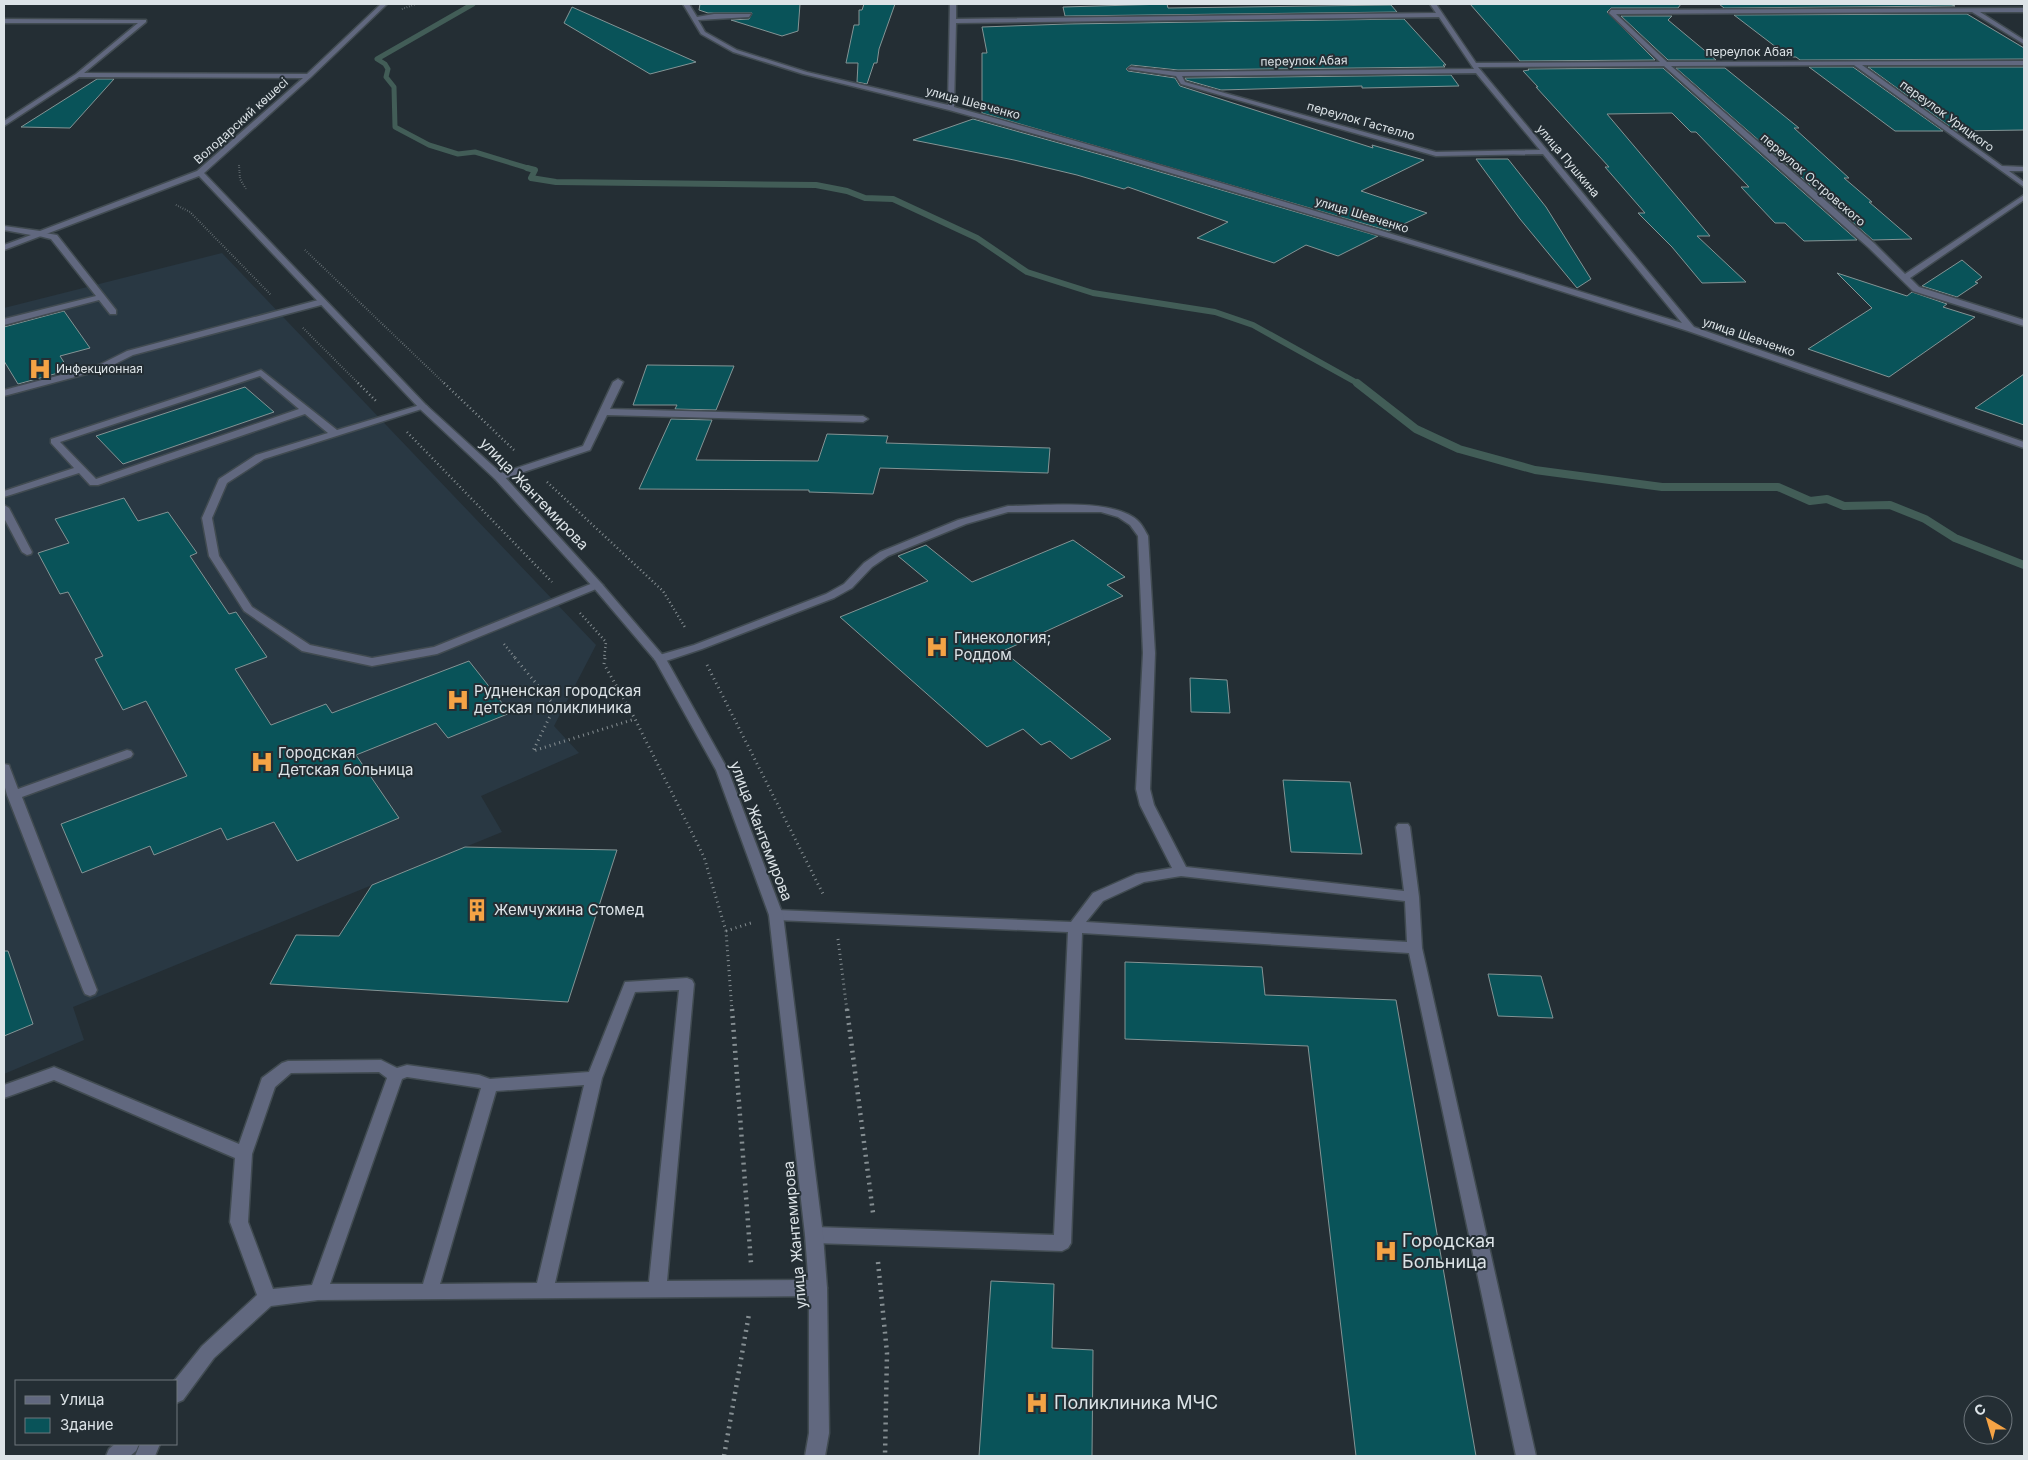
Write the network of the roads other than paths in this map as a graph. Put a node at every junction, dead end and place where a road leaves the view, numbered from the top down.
1 (384, 4) edge
2 (686, 4) edge
3 (953, 4) edge
4 (1433, 4) edge
5 (1778, 4) edge
6 (2024, 10) edge
7 (1974, 11) junction
8 (1790, 12) junction
9 (749, 15) dead end
10 (1441, 15) junction
11 (695, 19) junction
12 (4, 21) edge
13 (953, 21) junction
14 (2024, 42) edge
15 (1664, 63) junction
16 (2024, 63) edge
17 (1856, 64) junction
18 (1476, 68) junction
19 (1131, 69) dead end
20 (1178, 74) junction
21 (78, 75) junction
22 (309, 76) junction
23 (951, 108) junction
24 (4, 124) edge
25 (1547, 152) junction
26 (2000, 168) junction
27 (2024, 169) edge
28 (200, 173) junction
29 (2024, 185) edge
30 (2024, 197) edge
31 (4, 228) edge
32 (42, 234) junction
33 (4, 248) edge
34 (1905, 278) junction
35 (101, 298) junction
36 (322, 302) junction
37 (113, 312) dead end
38 (4, 322) edge
39 (2024, 323) edge
40 (1692, 329) junction
41 (618, 382) dead end
42 (4, 393) edge
43 (423, 407) junction
44 (306, 410) junction
45 (604, 412) junction
46 (863, 419) dead end
47 (335, 434) junction
48 (2024, 445) edge
49 (81, 469) junction
50 (499, 477) junction
51 (4, 494) edge
52 (4, 508) edge
53 (27, 552) dead end
54 (597, 585) junction
55 (660, 659) junction
56 (127, 754) dead end
57 (4, 768) edge
58 (14, 795) junction
59 (1402, 827) dead end
60 (1181, 871) junction
61 (1412, 897) junction
62 (776, 915) junction
63 (1075, 927) junction
64 (1415, 948) junction
65 (90, 990) dead end
66 (396, 1075) junction
67 (594, 1078) junction
68 (490, 1085) junction
69 (4, 1092) edge
70 (244, 1154) junction
71 (814, 1234) junction
72 (818, 1288) junction
73 (658, 1290) junction
74 (544, 1291) junction
75 (318, 1292) junction
76 (429, 1292) junction
77 (267, 1298) junction
78 (178, 1391) edge
79 (129, 1445) edge
80 (116, 1456) edge
81 (815, 1456) edge
82 (1526, 1456) edge

1 - 22 street, Володарский көшесі
2 - 11 street, улица Шевченко
3 - 13 street
4 - 10 street, улица Пушкина
5 - 8 street
6 - 7 street
7 - 8 street
7 - 14 street
8 - 15 street, переулок Островского
9 - 11 street
10 - 13 street
10 - 18 street, улица Пушкина
11 - 23 street, улица Шевченко
12 - 21 street
13 - 23 street
15 - 17 street, переулок Абая
15 - 18 street, переулок Абая
15 - 34 street, переулок Островского
16 - 17 street, переулок Абая
17 - 26 street, переулок Урицкого
18 - 20 street, переулок Абая
18 - 25 street, улица Пушкина
19 - 20 street, переулок Абая
20 - 25 street, переулок Гастелло
21 - 22 street
21 - 24 street
22 - 28 street, Володарский көшесі
23 - 40 street, улица Шевченко
25 - 40 street, улица Пушкина
26 - 27 street
26 - 29 street, переулок Урицкого
28 - 32 street, Володарский көшесі
28 - 36 street, улица Жантемирова
30 - 34 street
31 - 32 street
32 - 33 street, Володарский көшесі
32 - 35 street
34 - 39 street, переулок Островского
35 - 37 street
35 - 38 street
36 - 42 street
36 - 43 street, улица Жантемирова
40 - 48 street, улица Шевченко
41 - 45 street
43 - 47 street
43 - 50 street, улица Жантемирова
44 - 47 street
44 - 49 street
44 - 49 street
45 - 46 street
45 - 50 street
47 - 54 street
49 - 51 street
50 - 54 street, улица Жантемирова
52 - 53 street
54 - 55 street, улица Жантемирова
55 - 60 street
55 - 62 street, улица Жантемирова
56 - 58 street
57 - 58 street
58 - 65 street
59 - 61 street
60 - 61 street
60 - 63 street
61 - 64 street
62 - 63 street
62 - 71 street, улица Жантемирова
63 - 64 street
63 - 71 street
64 - 82 street
66 - 68 street
66 - 70 street
66 - 75 street
67 - 68 street
67 - 73 street
67 - 74 street
68 - 76 street
69 - 70 street
70 - 77 street
71 - 72 street, улица Жантемирова
72 - 73 street
72 - 81 street, улица Жантемирова
73 - 74 street
74 - 76 street
75 - 76 street
75 - 77 street
77 - 78 street
79 - 80 street

